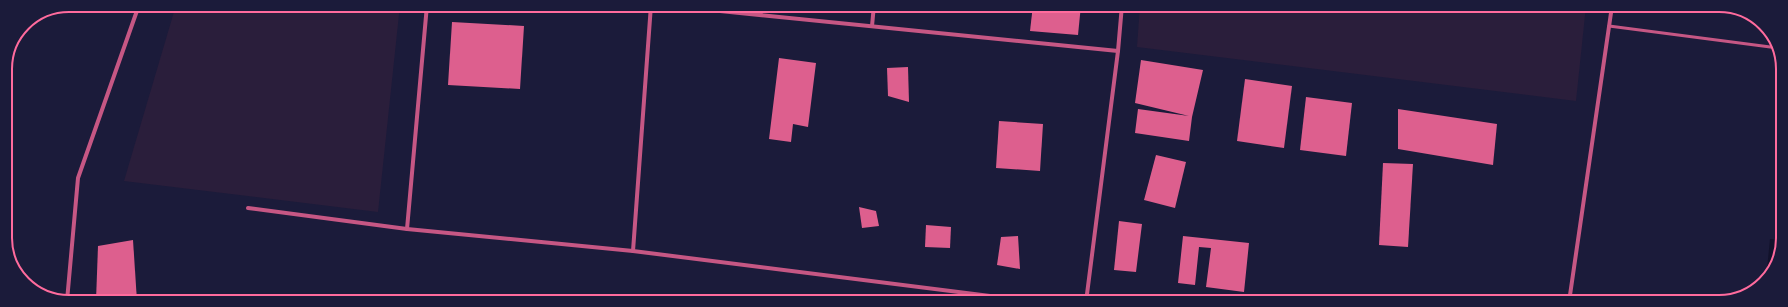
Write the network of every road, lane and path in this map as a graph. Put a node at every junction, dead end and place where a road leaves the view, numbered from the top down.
1 (137, 12) edge
2 (426, 12) edge
3 (651, 12) edge
4 (731, 12) edge
5 (873, 12) edge
6 (1121, 12) edge
7 (1611, 12) edge
8 (872, 26) junction
9 (1609, 26) junction
10 (1772, 47) edge
11 (1118, 51) junction
12 (248, 208) dead end
13 (407, 229) junction
14 (634, 251) junction
15 (68, 295) edge
16 (982, 295) edge
17 (1087, 295) edge
18 (1570, 295) edge

1 - 15 street
2 - 13 street
3 - 14 street
4 - 8 street
5 - 8 street
6 - 11 street
7 - 9 street
8 - 11 street
9 - 10 lane
9 - 18 street
11 - 17 street
12 - 13 street
13 - 14 street
14 - 16 street

